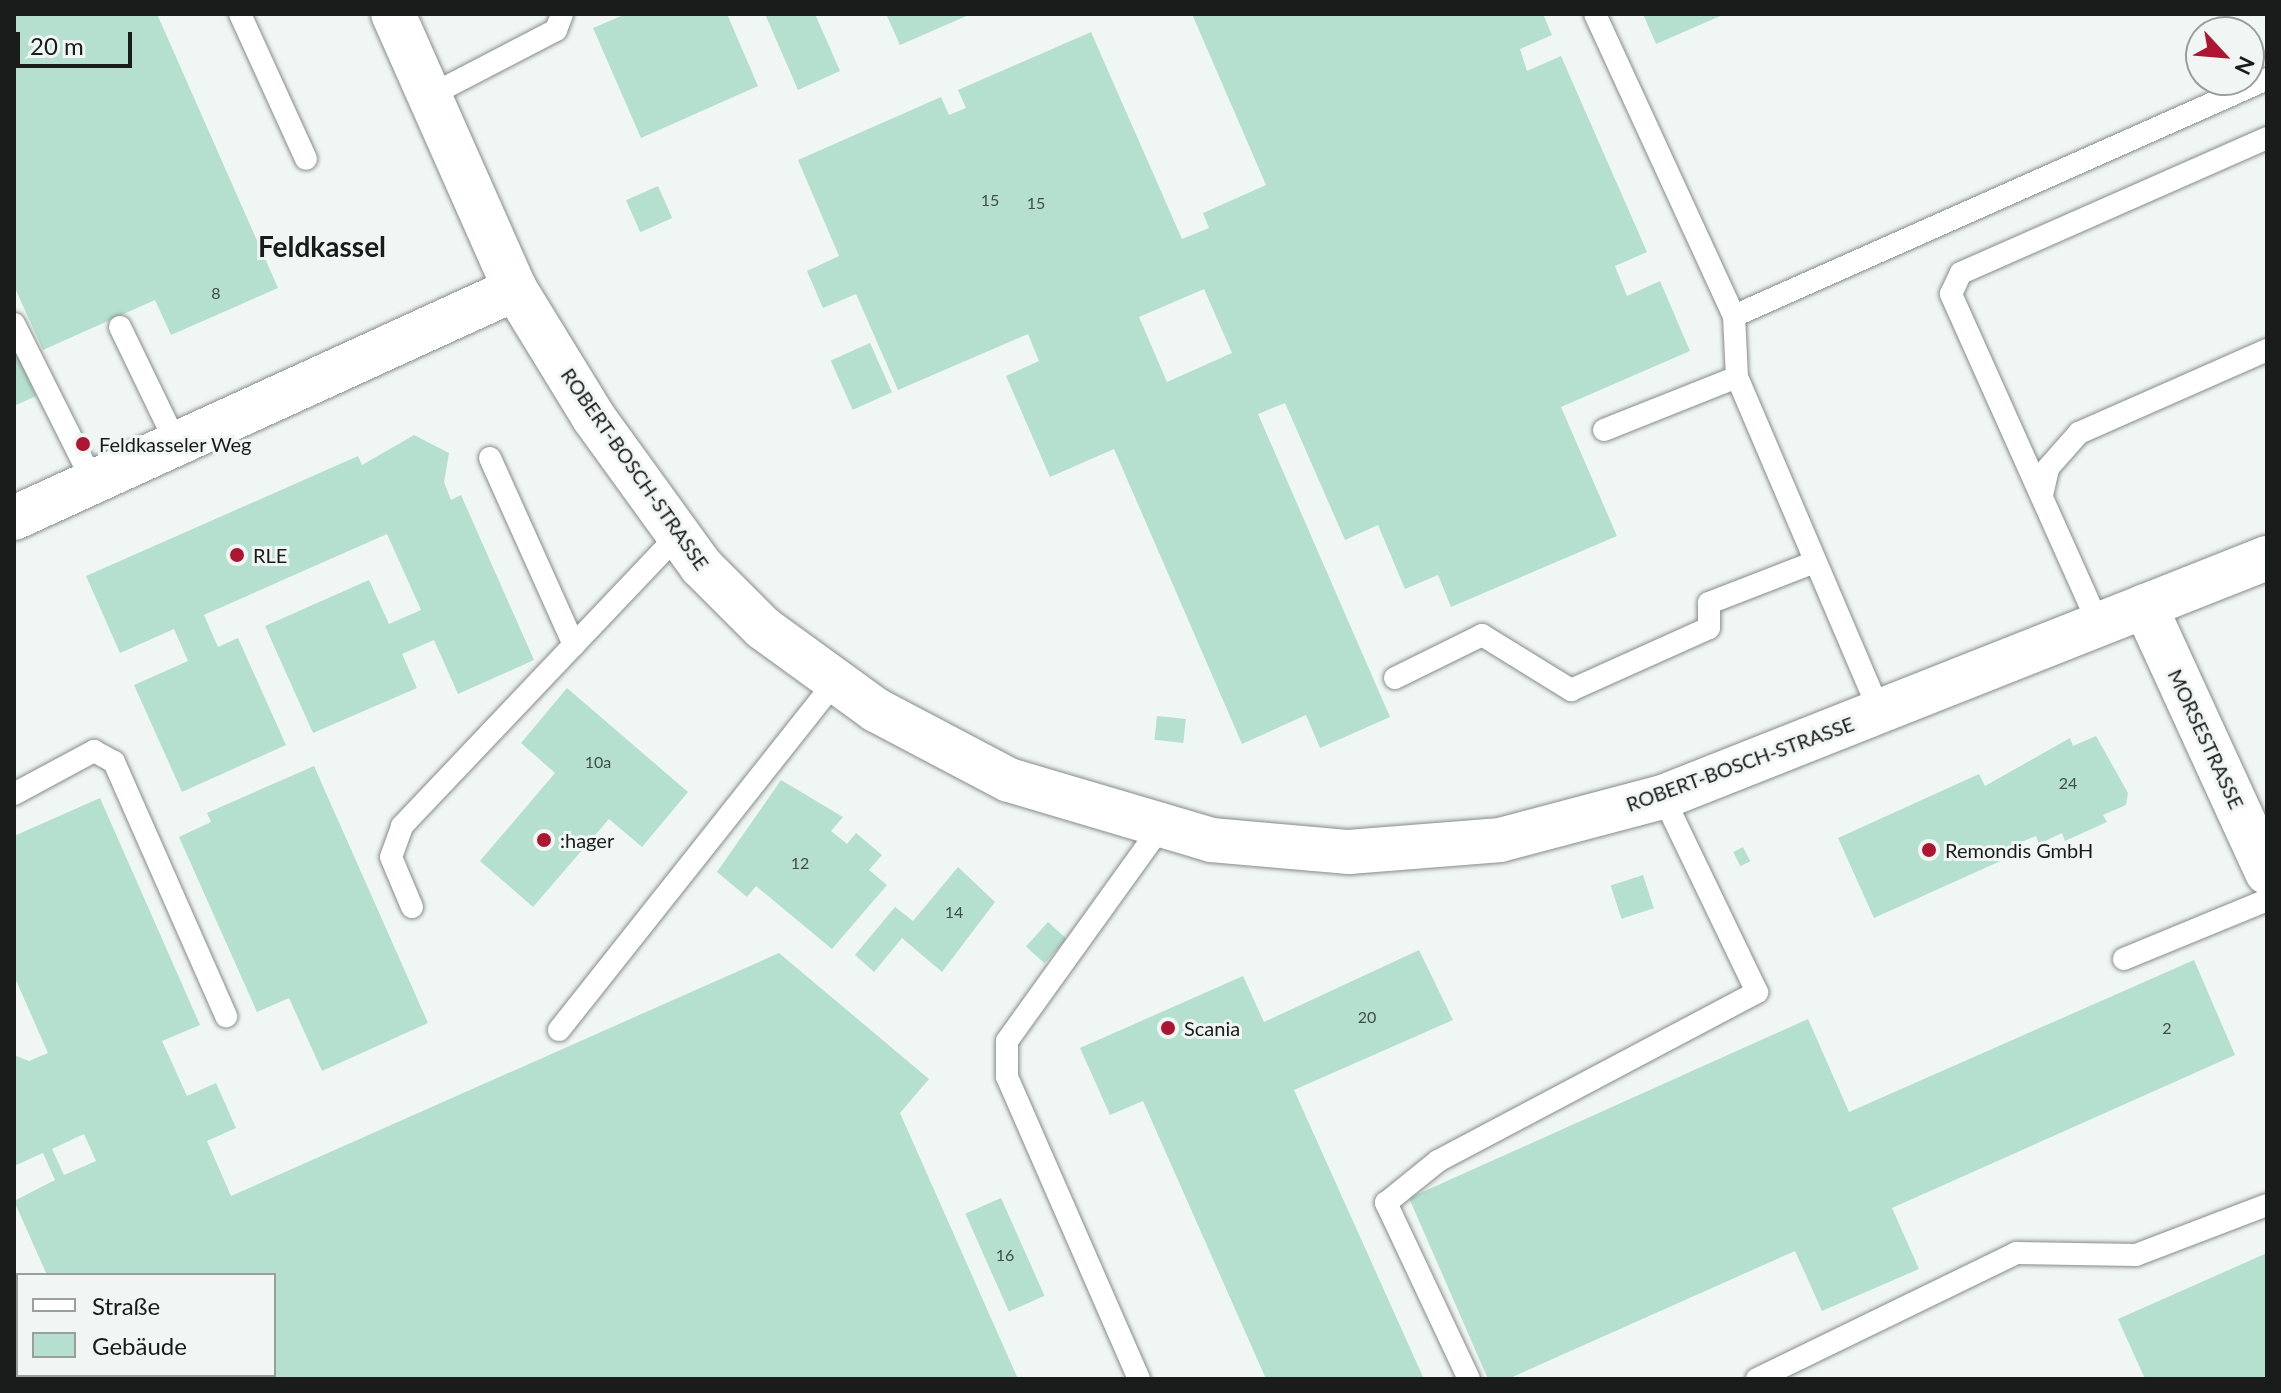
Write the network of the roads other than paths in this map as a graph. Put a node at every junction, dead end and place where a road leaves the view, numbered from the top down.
1 (240, 14) edge
2 (393, 14) edge
3 (562, 14) edge
4 (1595, 14) edge
5 (2267, 79) edge
6 (431, 95) junction
7 (2267, 138) edge
8 (306, 159) dead end
9 (515, 289) junction
10 (1734, 316) junction
11 (14, 324) edge
12 (120, 327) dead end
13 (2267, 350) edge
14 (1737, 377) junction
15 (1604, 430) dead end
16 (175, 441) junction
17 (490, 458) dead end
18 (91, 478) junction
19 (2042, 495) junction
20 (14, 518) edge
21 (679, 534) junction
22 (2267, 558) edge
23 (1812, 563) junction
24 (2145, 606) junction
25 (2099, 625) junction
26 (574, 645) junction
27 (1395, 678) dead end
28 (836, 680) junction
29 (1880, 713) junction
30 (14, 794) edge
31 (1663, 797) junction
32 (1160, 828) junction
33 (2267, 872) edge
34 (2267, 900) edge
35 (412, 907) dead end
36 (2124, 959) dead end
37 (226, 1016) dead end
38 (559, 1030) dead end
39 (2267, 1205) edge
40 (1139, 1379) edge
41 (1469, 1379) edge
42 (1757, 1379) edge

1 - 8 lane
2 - 6 street, ROBERT-BOSCH-STRASSE
3 - 6 lane
4 - 10 lane
5 - 10 lane
6 - 9 street, ROBERT-BOSCH-STRASSE
7 - 19 lane
9 - 16 street
9 - 21 street, ROBERT-BOSCH-STRASSE
10 - 14 lane
11 - 18 lane
12 - 16 lane
13 - 19 lane
14 - 15 lane
14 - 23 lane
16 - 18 street
17 - 26 lane
18 - 20 street
19 - 25 lane
21 - 26 lane
21 - 28 street, ROBERT-BOSCH-STRASSE
22 - 24 street, ROBERT-BOSCH-STRASSE
23 - 27 lane
23 - 29 lane
24 - 25 street, ROBERT-BOSCH-STRASSE
24 - 33 street, MORSESTRASSE
25 - 29 street, ROBERT-BOSCH-STRASSE
26 - 35 lane
28 - 32 street, ROBERT-BOSCH-STRASSE
28 - 38 lane
29 - 31 street, ROBERT-BOSCH-STRASSE
30 - 37 lane
31 - 32 street, ROBERT-BOSCH-STRASSE
31 - 41 lane
32 - 40 lane
34 - 36 lane
39 - 42 lane

